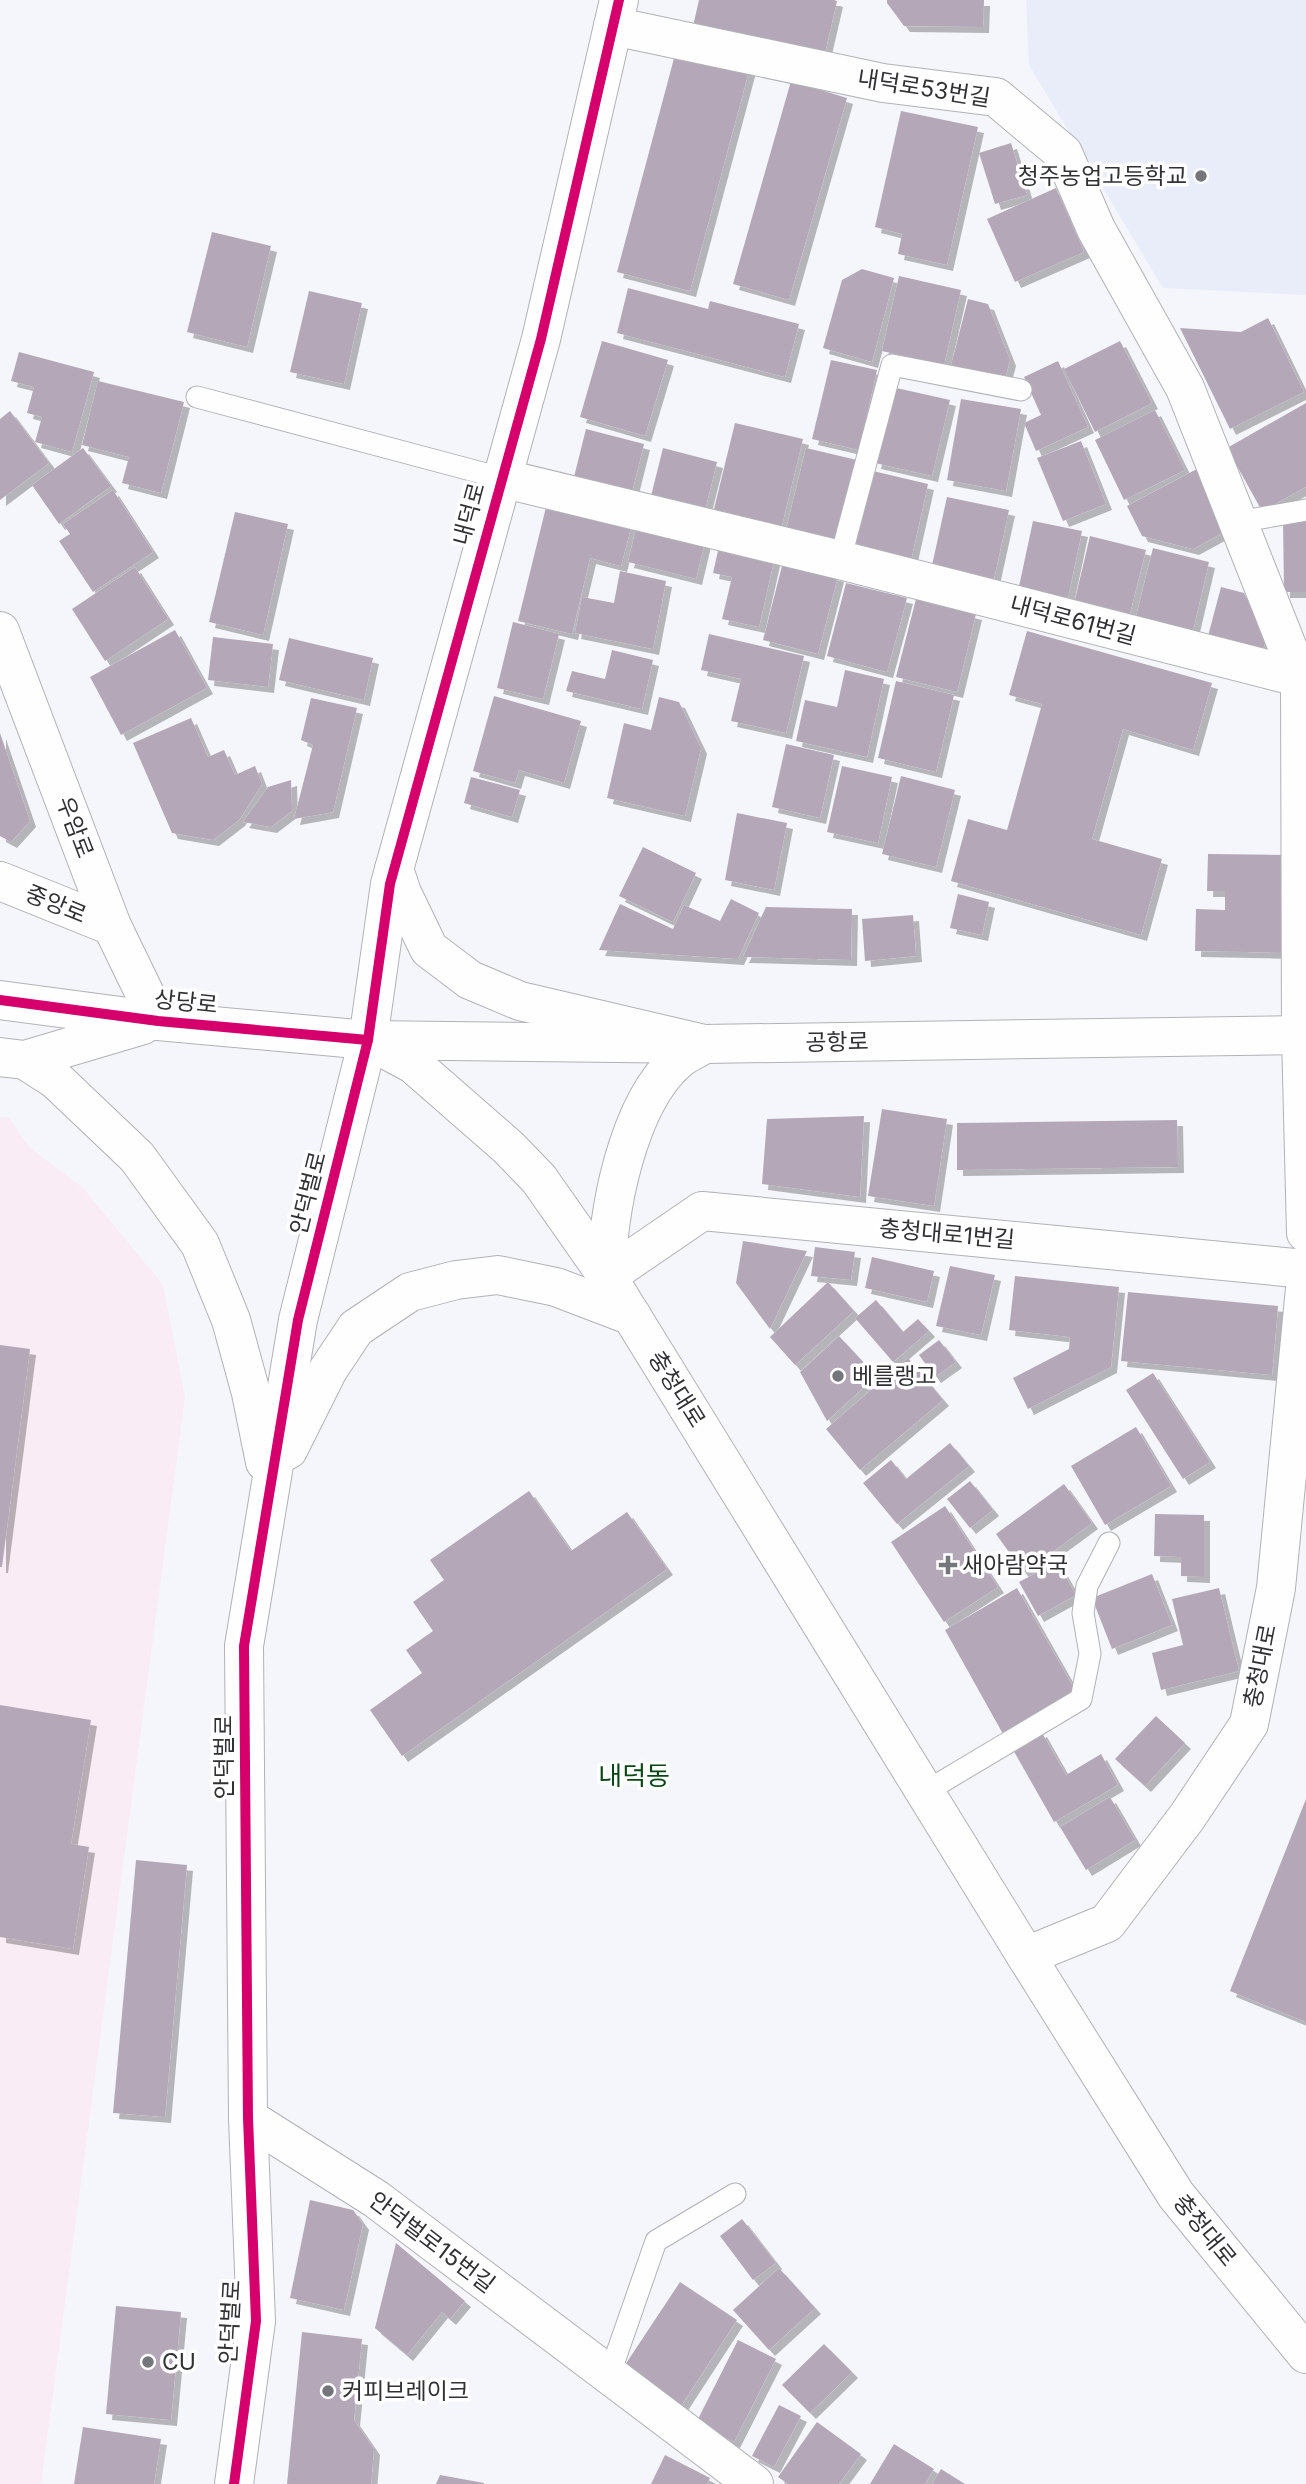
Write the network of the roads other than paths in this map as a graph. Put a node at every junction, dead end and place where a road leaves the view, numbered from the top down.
1 (616, 13) edge
2 (1021, 390) dead end
3 (197, 397) dead end
4 (501, 478) junction
5 (1306, 510) edge
6 (1238, 522) junction
7 (840, 560) junction
8 (0, 631) edge
9 (1303, 679) edge
10 (394, 869) junction
11 (0, 881) edge
12 (112, 926) junction
13 (0, 1000) edge
14 (159, 1021) junction
15 (1303, 1035) edge
16 (368, 1040) junction
17 (704, 1044) junction
18 (13, 1059) edge
19 (1306, 1233) edge
20 (1306, 1269) edge
21 (607, 1276) junction
22 (1306, 1278) edge
23 (632, 1316) junction
24 (270, 1486) junction
25 (1109, 1543) dead end
26 (925, 1793) junction
27 (1026, 1956) junction
28 (248, 2118) junction
29 (735, 2194) dead end
30 (1306, 2354) edge
31 (609, 2376) junction
32 (736, 2478) edge
33 (236, 2481) edge

1 - 4 street, 내덕로
1 - 6 street, 내덕로53번길
2 - 7 lane
3 - 4 lane
4 - 7 street, 내덕로61번길
4 - 10 street, 내덕로
5 - 6 lane
6 - 9 street, 내덕로53번길
7 - 9 street, 내덕로61번길
8 - 12 street, 우암로
9 - 15 street
10 - 16 street, 내덕로
10 - 17 street
11 - 12 street, 중앙로
12 - 14 street, 우암로
13 - 14 street, 상당로
14 - 16 street, 상당로
14 - 18 street, 상당로
15 - 17 street, 공항로
15 - 19 street
16 - 17 street, 공항로
16 - 21 street, 충청대로
16 - 24 street, 안덕벌로
17 - 21 street
18 - 24 street
20 - 21 street, 충청대로1번길
21 - 23 street, 충청대로
22 - 27 street, 충청대로
23 - 24 street
23 - 26 street, 충청대로
24 - 28 street, 안덕벌로
25 - 26 lane
26 - 27 street, 충청대로
27 - 30 street, 충청대로
28 - 31 street, 안덕벌로15번길
28 - 33 street, 안덕벌로
29 - 31 lane
31 - 32 street, 안덕벌로15번길

